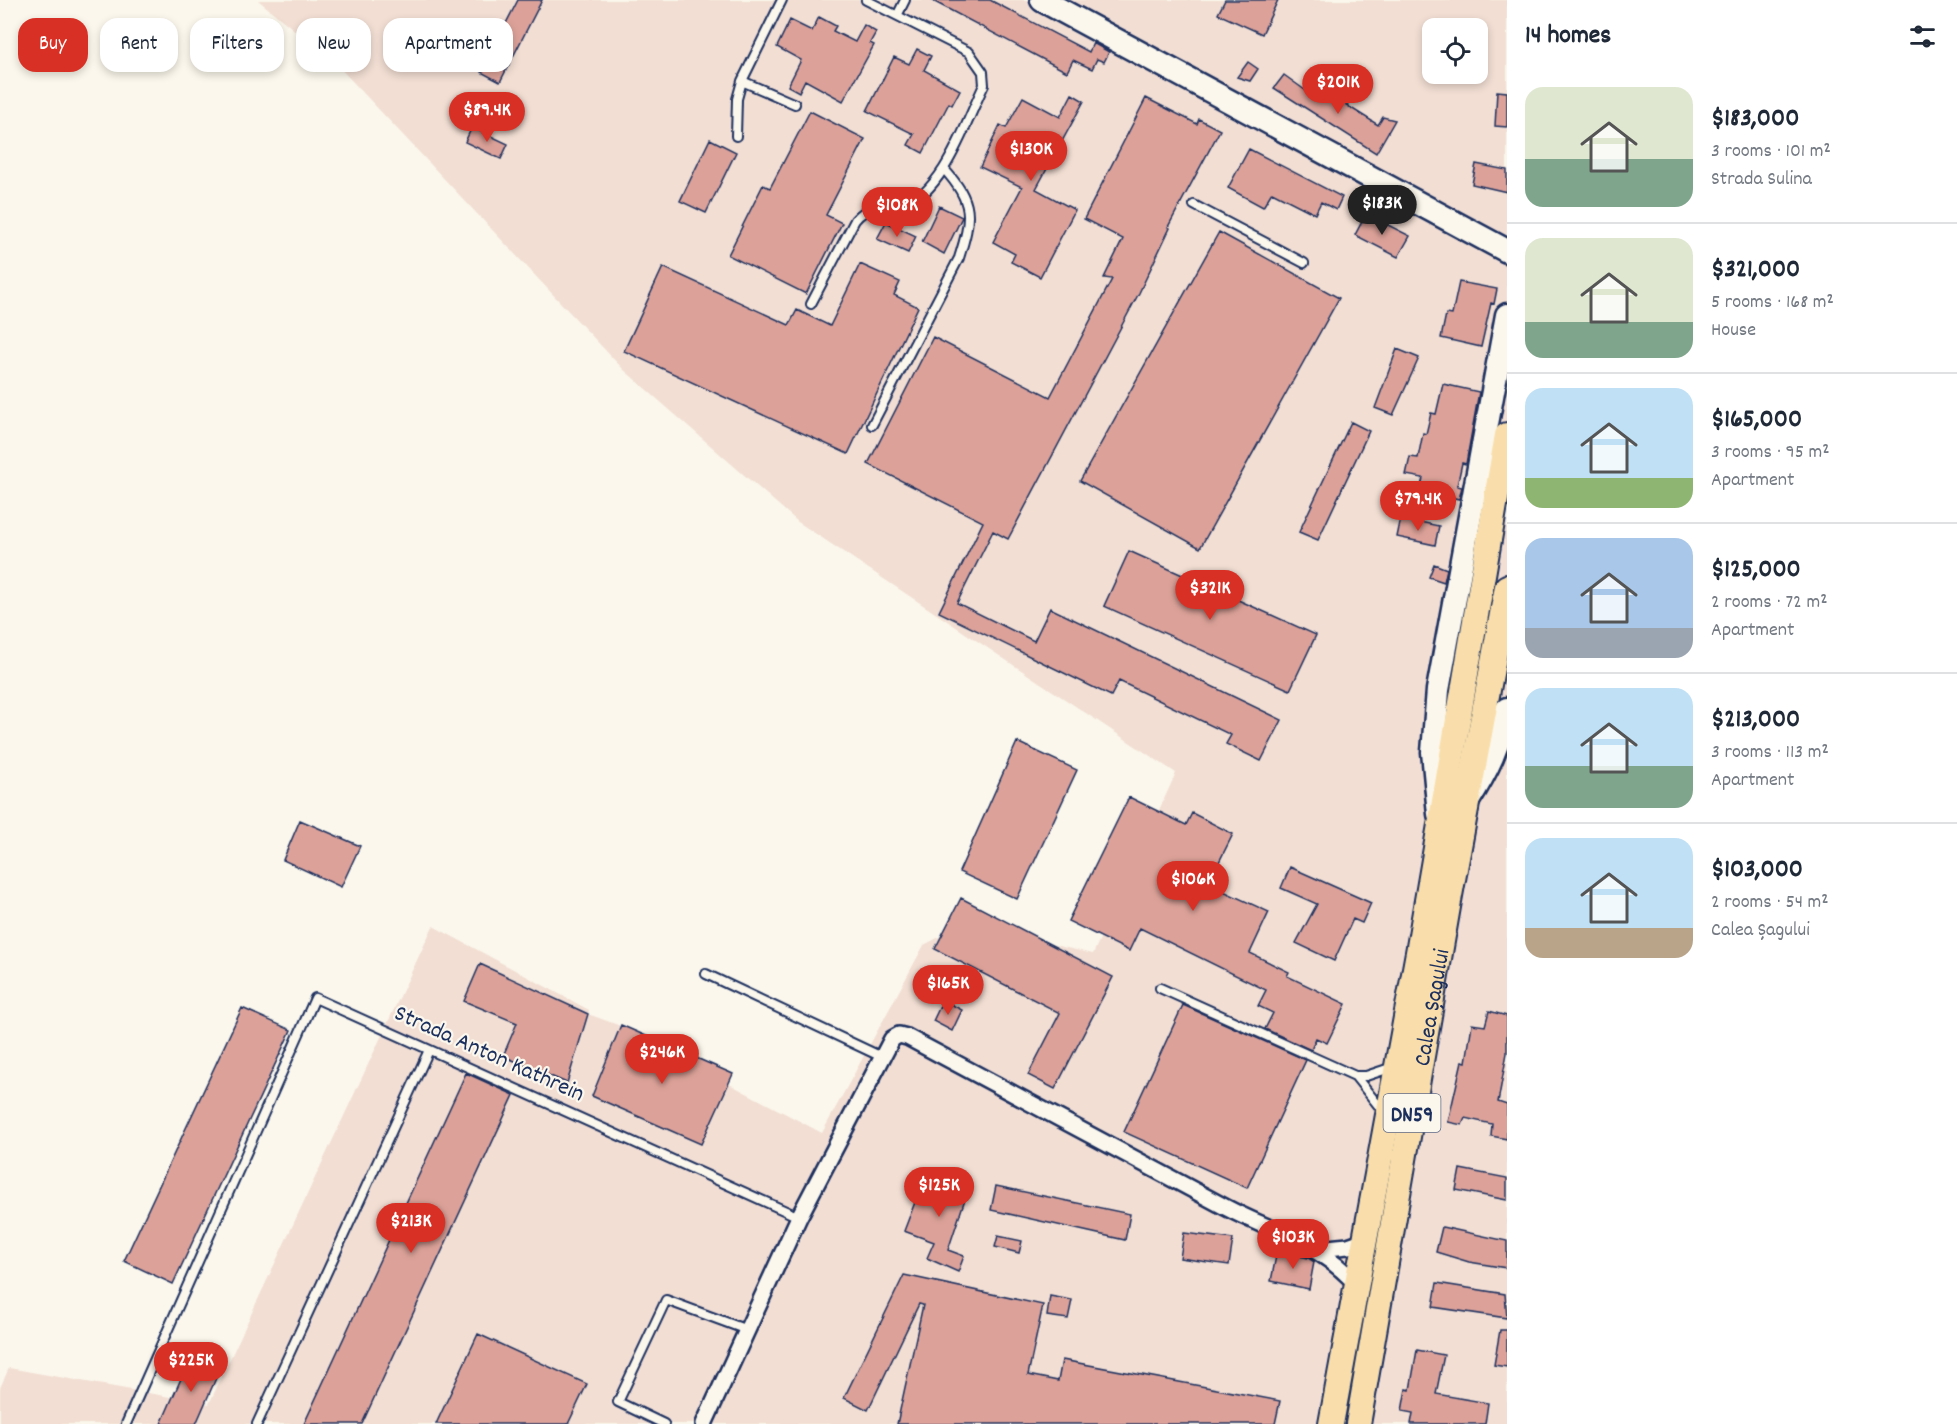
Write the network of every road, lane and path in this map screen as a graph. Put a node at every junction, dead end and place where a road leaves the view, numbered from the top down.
1 (782, 0) edge
2 (866, 0) edge
3 (905, 0) edge
4 (1042, 0) edge
5 (898, 14) junction
6 (742, 81) junction
7 (795, 104) dead end
8 (736, 136) dead end
9 (944, 169) junction
10 (1194, 205) dead end
11 (1507, 251) edge
12 (1304, 263) dead end
13 (812, 304) dead end
14 (1507, 315) edge
15 (872, 425) dead end
16 (1507, 435) edge
17 (1507, 587) edge
18 (1506, 721) edge
19 (1467, 802) junction
20 (1440, 820) junction
21 (706, 974) dead end
22 (1160, 988) dead end
23 (429, 1050) junction
24 (882, 1057) junction
25 (1397, 1065) junction
26 (1354, 1076) junction
27 (1387, 1119) junction
28 (799, 1217) junction
29 (1365, 1240) junction
30 (1317, 1249) junction
31 (1357, 1285) junction
32 (747, 1330) junction
33 (126, 1424) edge
34 (257, 1424) edge
35 (664, 1424) edge
36 (704, 1424) edge
37 (1331, 1424) edge
38 (1358, 1424) edge

1 - 6 lane
2 - 5 lane
3 - 5 lane
4 - 11 street
5 - 9 lane
6 - 7 lane
6 - 8 lane
9 - 13 lane
9 - 15 lane
10 - 12 lane
14 - 20 street, Calea Șagului
16 - 20 main road, Calea Șagului / DN59
17 - 19 main road, Calea Șagului / DN59
18 - 19 street, Calea Șagului
19 - 38 main road, Calea Șagului / DN59
20 - 25 main road, Calea Șagului / DN59
21 - 24 lane
22 - 26 lane
23 - 28 lane, Strada Anton Kathrein
23 - 33 lane, Strada Anton Kathrein
23 - 34 lane
24 - 28 street
24 - 30 street
25 - 26 lane
25 - 27 main road, Calea Șagului / DN59
26 - 27 lane
27 - 29 main road, Calea Șagului / DN59
28 - 32 street
29 - 30 street
29 - 31 main road, Calea Șagului / DN59
30 - 31 street
31 - 37 main road, Calea Șagului / DN59
32 - 35 lane
32 - 36 street

